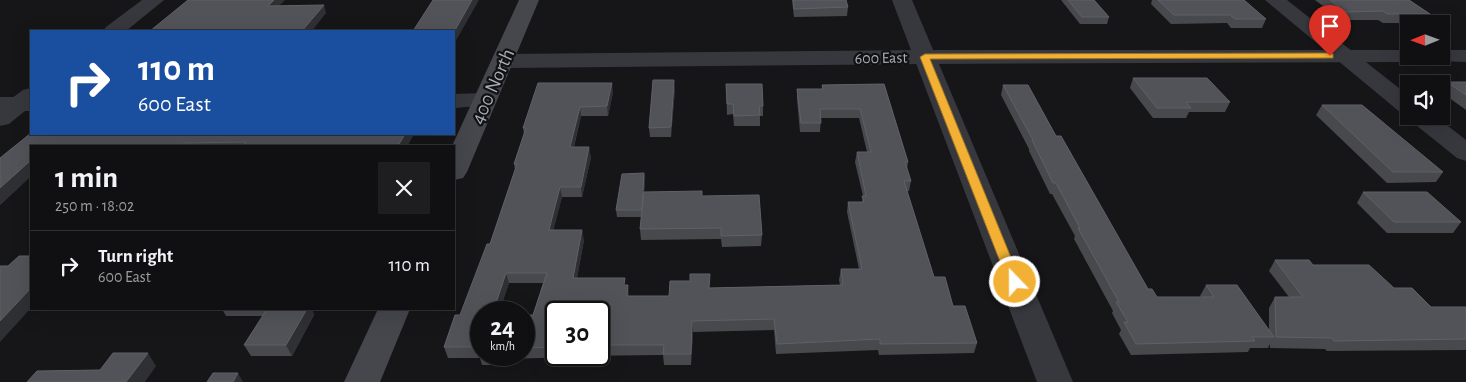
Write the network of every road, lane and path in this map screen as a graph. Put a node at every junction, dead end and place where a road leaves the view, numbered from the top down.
1 (154, 0) edge
2 (529, 0) edge
3 (902, 0) edge
4 (1275, 0) edge
5 (115, 30) edge
6 (1345, 56) junction
7 (1400, 56) edge
8 (1450, 56) edge
9 (1466, 56) edge
10 (925, 57) junction
11 (502, 61) junction
12 (455, 100) edge
13 (485, 100) junction
14 (1400, 101) edge
15 (21, 102) edge
16 (0, 119) edge
17 (1431, 125) edge
18 (1466, 153) edge
19 (455, 170) edge
20 (394, 310) edge
21 (362, 382) edge
22 (1055, 382) edge

1 - 5 street
2 - 11 main road, 400 North
3 - 10 street
4 - 6 street
6 - 7 street, 600 East
6 - 10 street, 600 East
6 - 14 street
8 - 9 street
10 - 11 street, 600 East
10 - 22 street
11 - 13 main road, 400 North
12 - 13 street
13 - 19 main road, 400 North
15 - 16 street
17 - 18 street
20 - 21 main road

